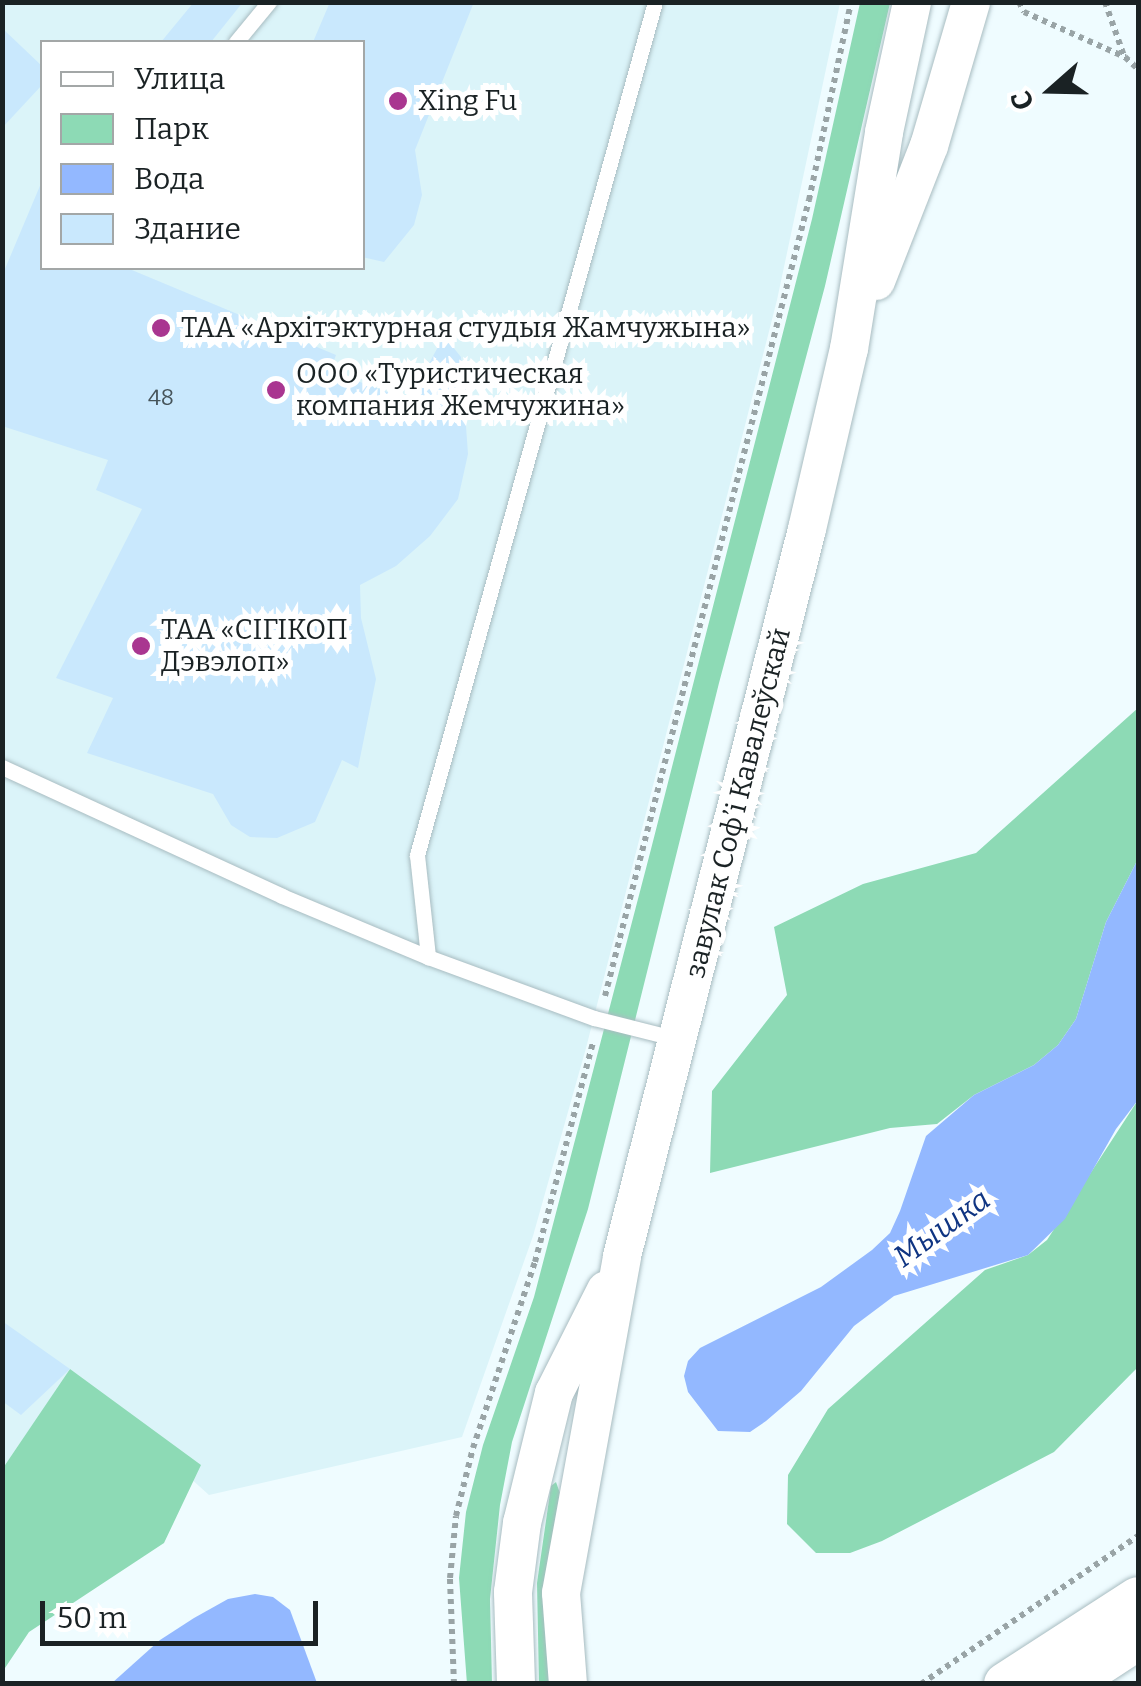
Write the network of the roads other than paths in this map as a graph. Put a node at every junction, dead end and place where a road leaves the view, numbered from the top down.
1 (269, 2) edge
2 (656, 2) edge
3 (912, 2) edge
4 (971, 2) edge
5 (238, 40) edge
6 (849, 349) junction
7 (2, 767) edge
8 (428, 957) junction
9 (678, 1040) junction
10 (622, 1256) junction
11 (1138, 1598) edge
12 (1138, 1639) edge
13 (516, 1684) edge
14 (568, 1684) edge
15 (1005, 1684) edge
16 (1068, 1684) edge

1 - 5 lane
2 - 8 lane
3 - 6 street, завулак Софʼі Кавалеўскай
4 - 6 street, завулак Софʼі Кавалеўскай
6 - 9 street, завулак Софʼі Кавалеўскай
7 - 8 lane
8 - 9 lane
9 - 10 street, завулак Софʼі Кавалеўскай
10 - 13 street, завулак Софʼі Кавалеўскай
10 - 14 street, завулак Софʼі Кавалеўскай
11 - 15 main road
12 - 16 main road

